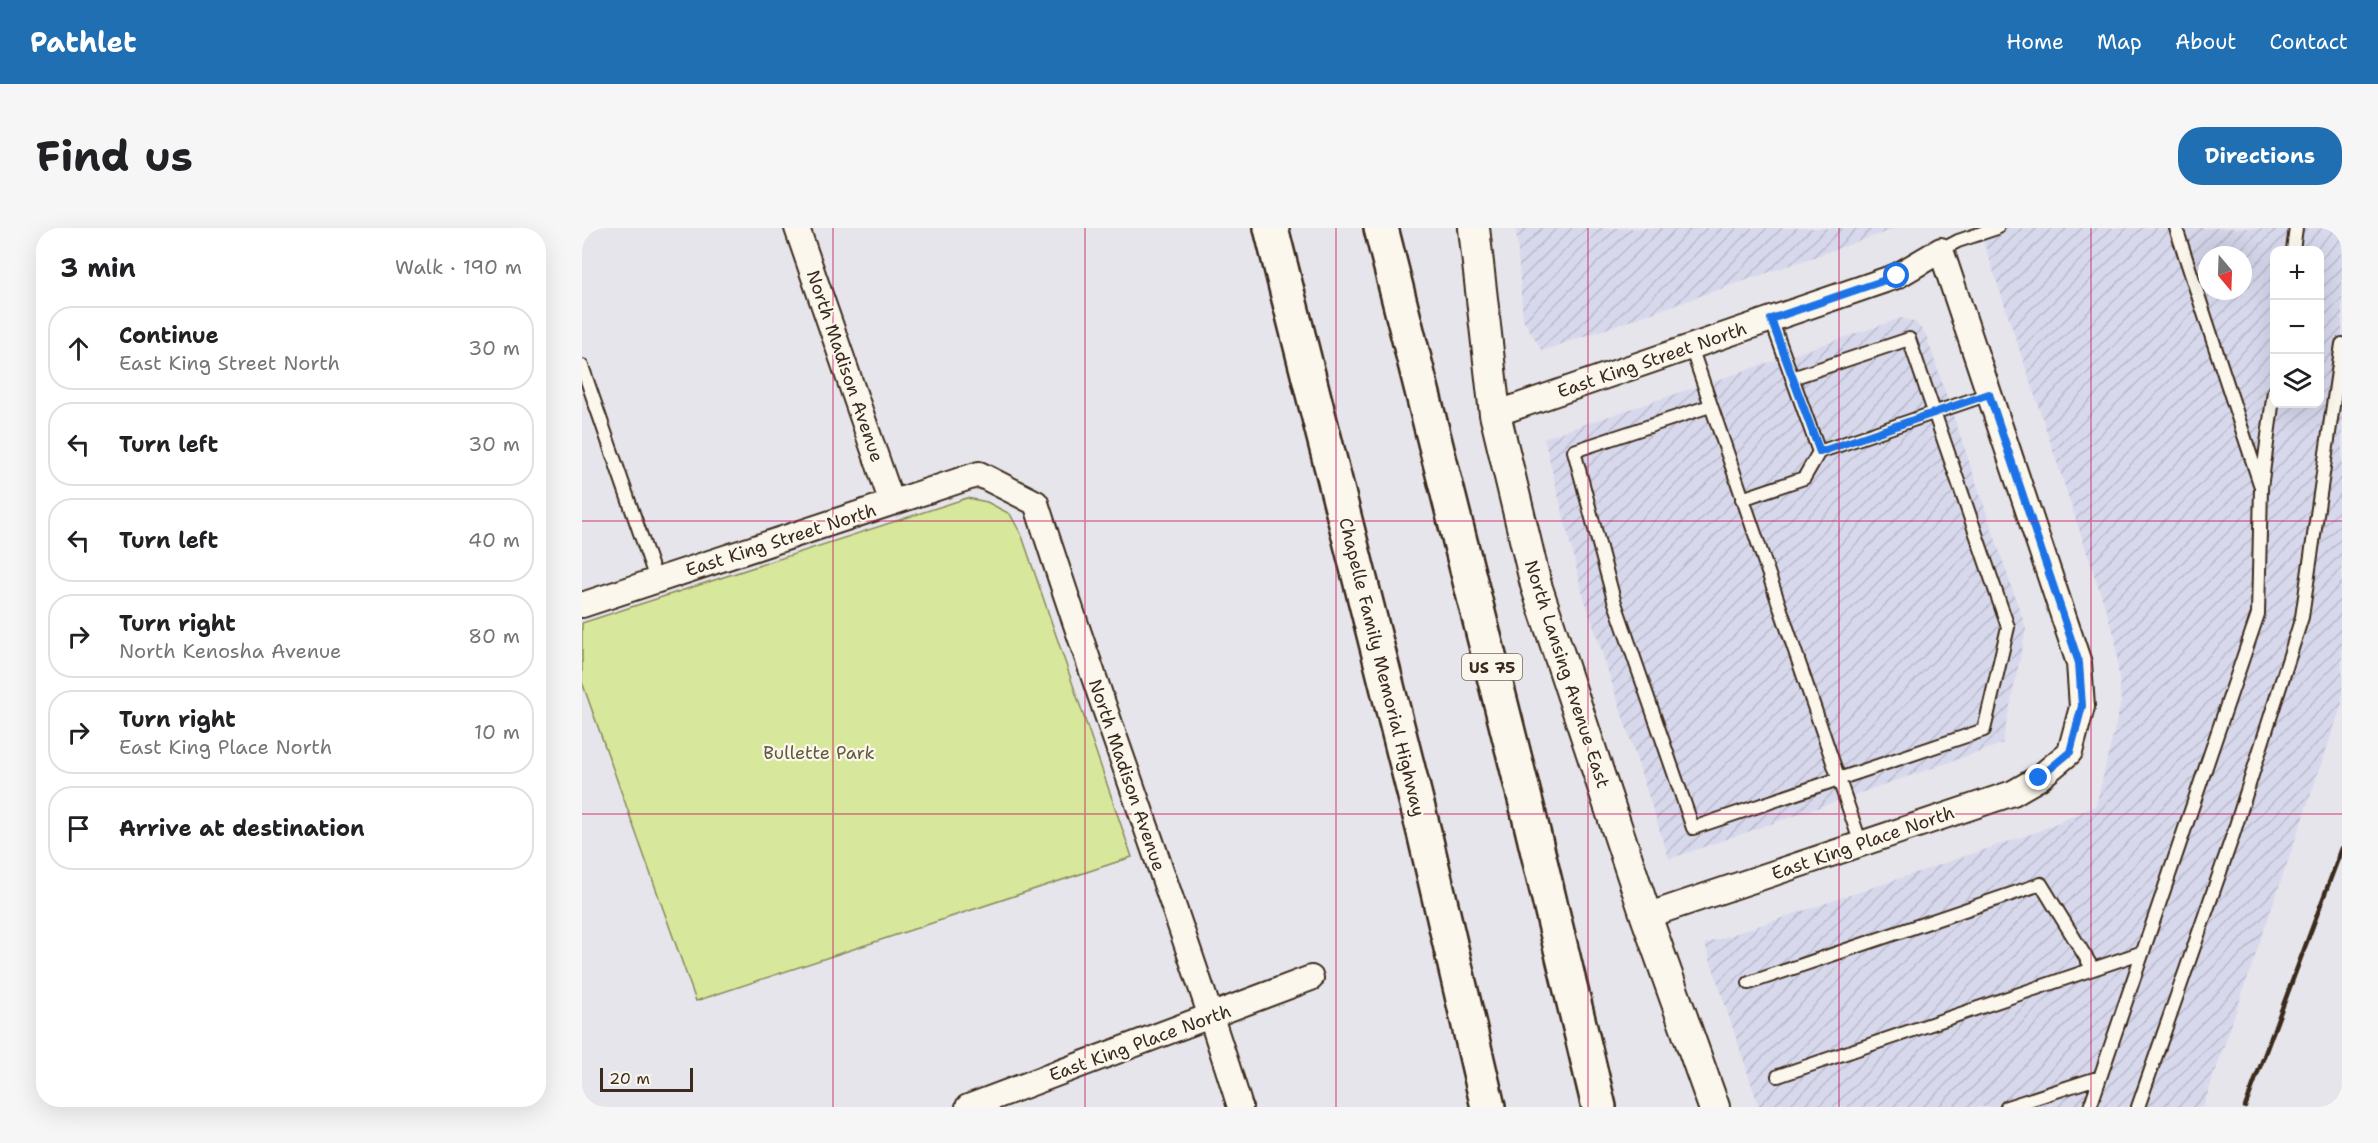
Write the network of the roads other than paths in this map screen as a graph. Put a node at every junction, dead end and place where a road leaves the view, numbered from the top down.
1 (797, 228) edge
2 (1271, 228) edge
3 (1381, 228) edge
4 (1474, 228) edge
5 (1997, 228) edge
6 (2176, 228) edge
7 (2296, 228) edge
8 (2294, 246) edge
9 (1941, 250) junction
10 (1771, 319) junction
11 (2342, 344) edge
12 (1691, 347) junction
13 (582, 366) edge
14 (1792, 378) junction
15 (1989, 394) junction
16 (1710, 406) junction
17 (2272, 408) edge
18 (1495, 414) junction
19 (1935, 414) junction
20 (1820, 452) junction
21 (979, 474) joint
22 (2262, 488) junction
23 (1742, 499) junction
24 (892, 503) junction
25 (657, 582) junction
26 (582, 605) edge
27 (1838, 779) junction
28 (1861, 844) junction
29 (1646, 916) junction
30 (2143, 952) junction
31 (2093, 969) junction
32 (1311, 978) dead end
33 (1749, 983) dead end
34 (1211, 1016) junction
35 (1779, 1077) dead end
36 (2100, 1077) junction
37 (968, 1107) edge
38 (1240, 1107) edge
39 (1488, 1107) edge
40 (1599, 1107) edge
41 (1714, 1107) edge
42 (2007, 1107) edge
43 (2090, 1107) edge
44 (2138, 1107) edge

1 - 24 street, North Madison Avenue
2 - 39 highway, Chapelle Family Memorial Highway
3 - 40 highway, US 75
4 - 18 street, North Lansing Avenue East
5 - 9 lane
6 - 22 lane
7 - 8 lane
9 - 10 street, East King Street North
9 - 15 street
10 - 12 street, East King Street North
10 - 14 lane
11 - 44 lane
12 - 16 lane
12 - 18 street, East King Street North
13 - 25 lane
14 - 19 lane
14 - 20 lane
15 - 19 lane
15 - 28 street, East King Place North
16 - 23 lane
16 - 27 lane
17 - 22 lane
18 - 29 street, North Lansing Avenue East
19 - 20 lane
19 - 27 lane
20 - 23 lane
21 - 24 street, East King Street North
21 - 34 street, North Madison Avenue
22 - 30 lane
23 - 27 lane
24 - 25 street, East King Street North
25 - 26 street, East King Street North
27 - 28 lane
28 - 29 street, East King Place North
29 - 41 street, North Lansing Avenue East
30 - 31 lane
30 - 36 lane
31 - 33 lane
31 - 35 lane
32 - 34 street, East King Place North
34 - 37 street, East King Place North
34 - 38 street, North Madison Avenue
36 - 42 lane
36 - 43 lane

